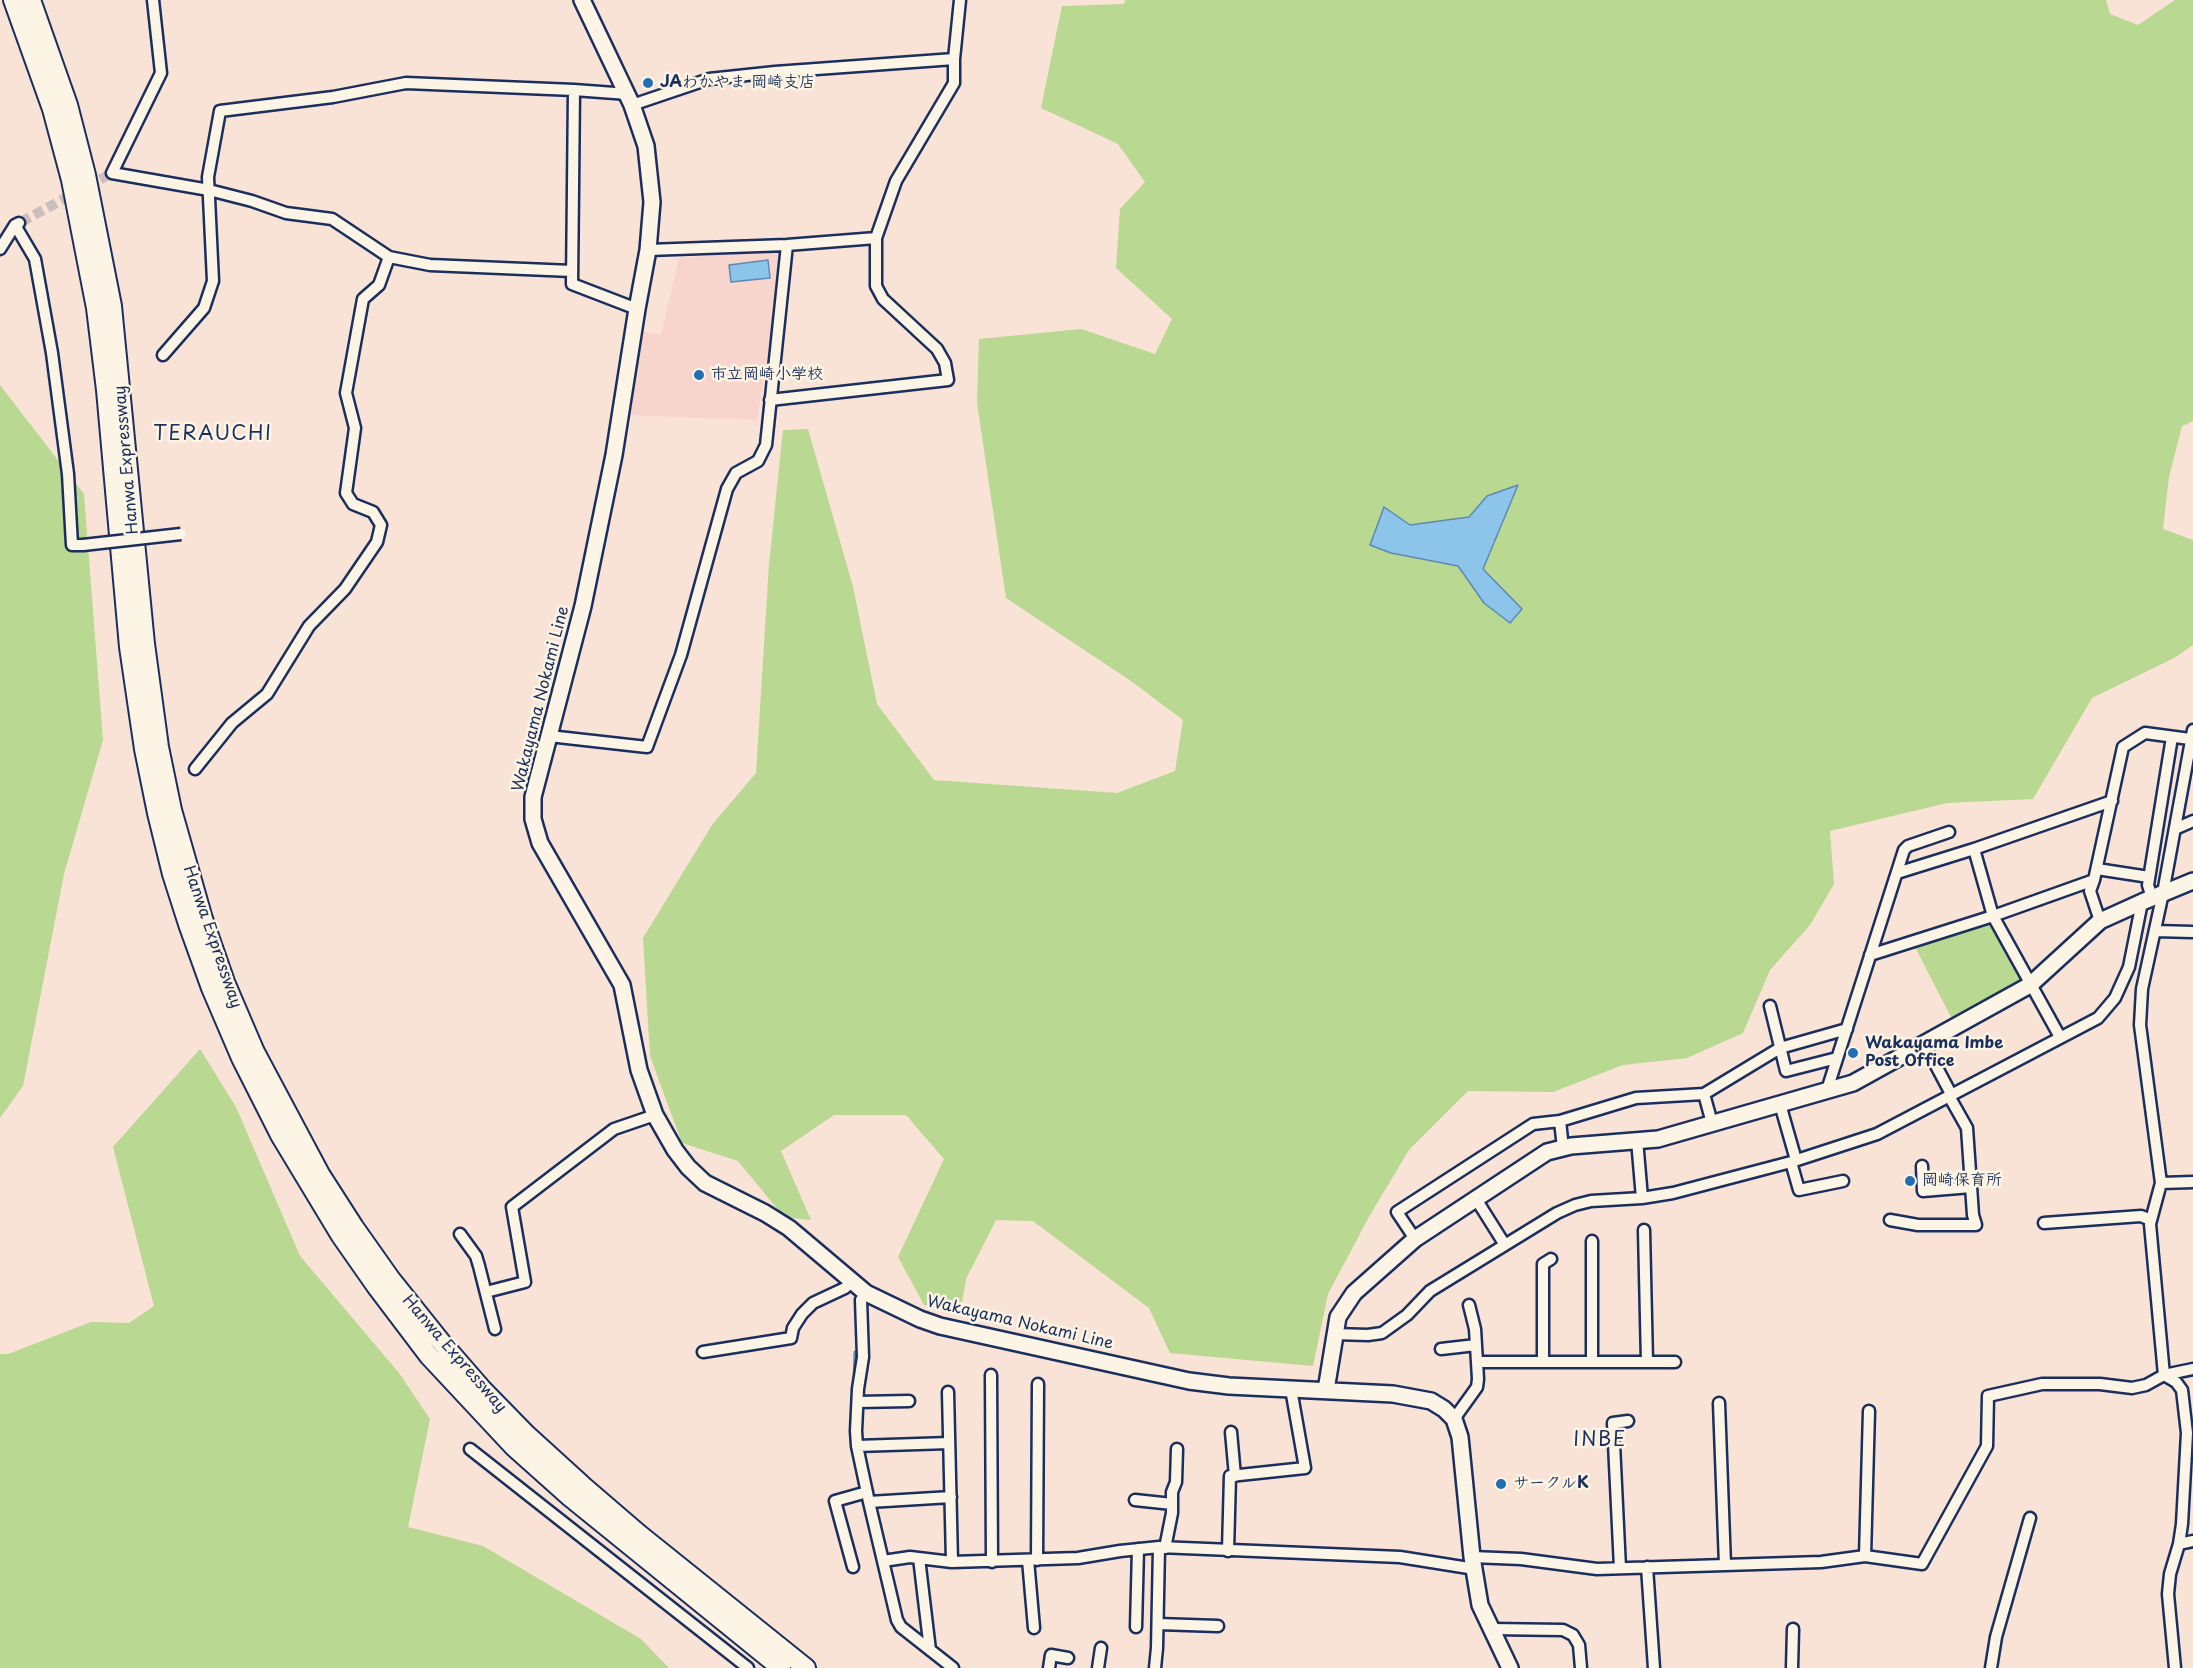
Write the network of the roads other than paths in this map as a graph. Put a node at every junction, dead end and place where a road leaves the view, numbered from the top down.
1 (14, 0) edge
2 (31, 0) edge
3 (153, 0) edge
4 (582, 0) edge
5 (960, 0) edge
6 (954, 59) junction
7 (574, 90) junction
8 (630, 99) junction
9 (209, 190) junction
10 (876, 238) junction
11 (787, 245) junction
12 (0, 249) edge
13 (648, 250) junction
14 (389, 257) junction
15 (572, 271) junction
16 (637, 309) junction
17 (163, 355) dead end
18 (770, 400) junction
19 (181, 534) dead end
20 (2192, 735) edge
21 (549, 736) junction
22 (2172, 736) junction
23 (195, 769) dead end
24 (2189, 772) edge
25 (2112, 801) junction
26 (2193, 821) edge
27 (2175, 828) junction
28 (1949, 832) dead end
29 (1974, 849) junction
30 (2097, 868) junction
31 (1897, 873) junction
32 (2149, 877) junction
33 (2094, 880) junction
34 (2193, 882) edge
35 (2152, 898) junction
36 (1993, 916) junction
37 (2100, 921) junction
38 (2155, 931) junction
39 (2193, 932) edge
40 (1870, 956) junction
41 (2030, 985) junction
42 (1770, 1006) dead end
43 (1847, 1029) junction
44 (2060, 1037) junction
45 (1924, 1043) junction
46 (1780, 1048) junction
47 (1837, 1058) junction
48 (1827, 1090) junction
49 (1704, 1094) junction
50 (1950, 1095) junction
51 (1780, 1104) junction
52 (655, 1116) junction
53 (1560, 1121) junction
54 (1712, 1123) junction
55 (1637, 1140) junction
56 (1563, 1148) junction
57 (1794, 1161) junction
58 (1922, 1166) dead end
59 (1843, 1181) dead end
60 (2193, 1182) edge
61 (2161, 1183) junction
62 (1971, 1187) junction
63 (1642, 1198) junction
64 (1476, 1199) junction
65 (1890, 1220) dead end
66 (2151, 1220) junction
67 (2044, 1222) dead end
68 (1644, 1230) dead end
69 (460, 1234) dead end
70 (1415, 1239) junction
71 (1592, 1241) dead end
72 (1505, 1245) junction
73 (1551, 1258) dead end
74 (851, 1282) junction
75 (486, 1292) junction
76 (866, 1293) junction
77 (1469, 1305) dead end
78 (495, 1329) dead end
79 (1334, 1334) junction
80 (1476, 1345) junction
81 (1441, 1349) dead end
82 (703, 1352) dead end
83 (1477, 1362) junction
84 (1543, 1362) junction
85 (1593, 1362) junction
86 (1647, 1362) junction
87 (1675, 1362) dead end
88 (2193, 1369) edge
89 (991, 1375) dead end
90 (2164, 1375) junction
91 (1038, 1384) dead end
92 (1291, 1389) junction
93 (1326, 1390) junction
94 (948, 1392) dead end
95 (909, 1401) dead end
96 (858, 1402) junction
97 (1719, 1403) dead end
98 (1869, 1411) dead end
99 (1454, 1419) junction
100 (1628, 1421) dead end
101 (1231, 1432) dead end
102 (950, 1443) junction
103 (857, 1446) junction
104 (470, 1449) dead end
105 (1177, 1449) dead end
106 (1235, 1476) junction
107 (868, 1497) junction
108 (951, 1497) junction
109 (1135, 1500) dead end
110 (1172, 1504) junction
111 (2030, 1518) dead end
112 (2193, 1541) edge
113 (2180, 1544) junction
114 (1162, 1547) junction
115 (1138, 1549) junction
116 (1228, 1551) junction
117 (1865, 1556) junction
118 (919, 1558) junction
119 (1032, 1560) junction
120 (883, 1561) junction
121 (952, 1562) junction
122 (992, 1562) junction
123 (1473, 1563) junction
124 (1725, 1565) junction
125 (853, 1567) dead end
126 (1647, 1567) junction
127 (1620, 1568) junction
128 (1158, 1624) junction
129 (1136, 1626) dead end
130 (1218, 1626) dead end
131 (1034, 1628) dead end
132 (1491, 1629) junction
133 (1793, 1629) dead end
134 (1101, 1648) dead end
135 (930, 1650) junction
136 (1068, 1658) dead end
137 (748, 1668) edge
138 (781, 1668) edge
139 (806, 1668) edge
140 (953, 1668) edge
141 (1049, 1668) edge
142 (1098, 1668) edge
143 (1155, 1668) edge
144 (1510, 1668) edge
145 (1581, 1668) edge
146 (1654, 1668) edge
147 (1792, 1668) edge
148 (1991, 1668) edge
149 (2175, 1668) edge

1 - 138 highway, Hanwa Expressway
2 - 139 highway, Hanwa Expressway
3 - 9 street
4 - 8 main road, Wakayama Nokami Line
5 - 6 street
6 - 8 street
6 - 10 street
7 - 8 street
7 - 9 street
7 - 15 street
8 - 13 main road, Wakayama Nokami Line
9 - 14 street
9 - 17 street
10 - 11 street
10 - 18 street
11 - 13 street
11 - 18 street
12 - 19 street, bridge
13 - 16 main road, Wakayama Nokami Line
14 - 15 street
14 - 23 street
15 - 16 street
16 - 21 main road, Wakayama Nokami Line
18 - 21 street
20 - 22 street
20 - 24 street
21 - 52 main road, Wakayama Nokami Line
22 - 25 street
22 - 32 street
24 - 27 street
25 - 29 street
25 - 30 street
26 - 27 street
27 - 35 street
28 - 31 street
29 - 31 street
29 - 36 street
30 - 32 street
30 - 33 street
31 - 40 street
32 - 35 street
33 - 36 street
33 - 37 street
34 - 35 main road
35 - 37 main road
35 - 38 street
35 - 44 street
36 - 40 street
36 - 41 street
37 - 41 main road
38 - 39 street
38 - 61 street
40 - 43 street
41 - 44 street
41 - 45 main road
42 - 46 street
43 - 46 street
43 - 47 street
44 - 50 street
45 - 48 main road
45 - 50 street
46 - 47 street
46 - 49 street
47 - 48 street
48 - 51 main road
49 - 53 street
49 - 54 street
50 - 57 street
50 - 62 street
51 - 54 main road
51 - 57 street
52 - 74 main road, Wakayama Nokami Line
52 - 75 street
53 - 56 street
53 - 70 street
54 - 55 main road
55 - 56 main road
55 - 63 street
56 - 64 main road
57 - 59 street
57 - 63 street
58 - 62 street
60 - 61 street
61 - 66 street
62 - 65 street
63 - 72 street
64 - 70 main road
64 - 72 street
66 - 67 street
66 - 90 street
68 - 86 street
69 - 75 street
70 - 79 main road
71 - 85 street
72 - 79 street
73 - 84 street
74 - 76 main road, Wakayama Nokami Line
74 - 82 street
75 - 78 street
76 - 92 main road, Wakayama Nokami Line
76 - 96 street
77 - 80 street
79 - 93 main road
80 - 81 street
80 - 83 street
83 - 84 street
83 - 99 street
84 - 85 street
85 - 86 street
86 - 87 street
88 - 90 street
89 - 122 street
90 - 113 street
90 - 117 street
91 - 119 street
92 - 93 main road, Wakayama Nokami Line
92 - 106 street
93 - 99 main road, Wakayama Nokami Line
94 - 102 street
95 - 96 street
96 - 103 street
97 - 124 street
98 - 117 street
99 - 123 main road
100 - 127 street
101 - 106 street
102 - 103 street
102 - 108 street
103 - 107 street
104 - 137 street
105 - 110 street
106 - 116 street
107 - 108 street
107 - 120 street
107 - 125 street
108 - 121 street
109 - 110 street
110 - 114 street
111 - 148 street
112 - 113 street
113 - 149 street
114 - 115 street
114 - 116 street
114 - 128 street
115 - 119 street
115 - 129 street
116 - 123 street
117 - 124 street
118 - 120 street
118 - 121 street
118 - 135 street
119 - 122 street
119 - 131 street
120 - 135 street
121 - 122 street
123 - 127 street
123 - 132 main road
124 - 126 street
126 - 127 street
126 - 146 street
128 - 130 street
128 - 143 street
132 - 144 main road
132 - 145 street
133 - 147 street
134 - 142 street
135 - 140 street
136 - 141 street

